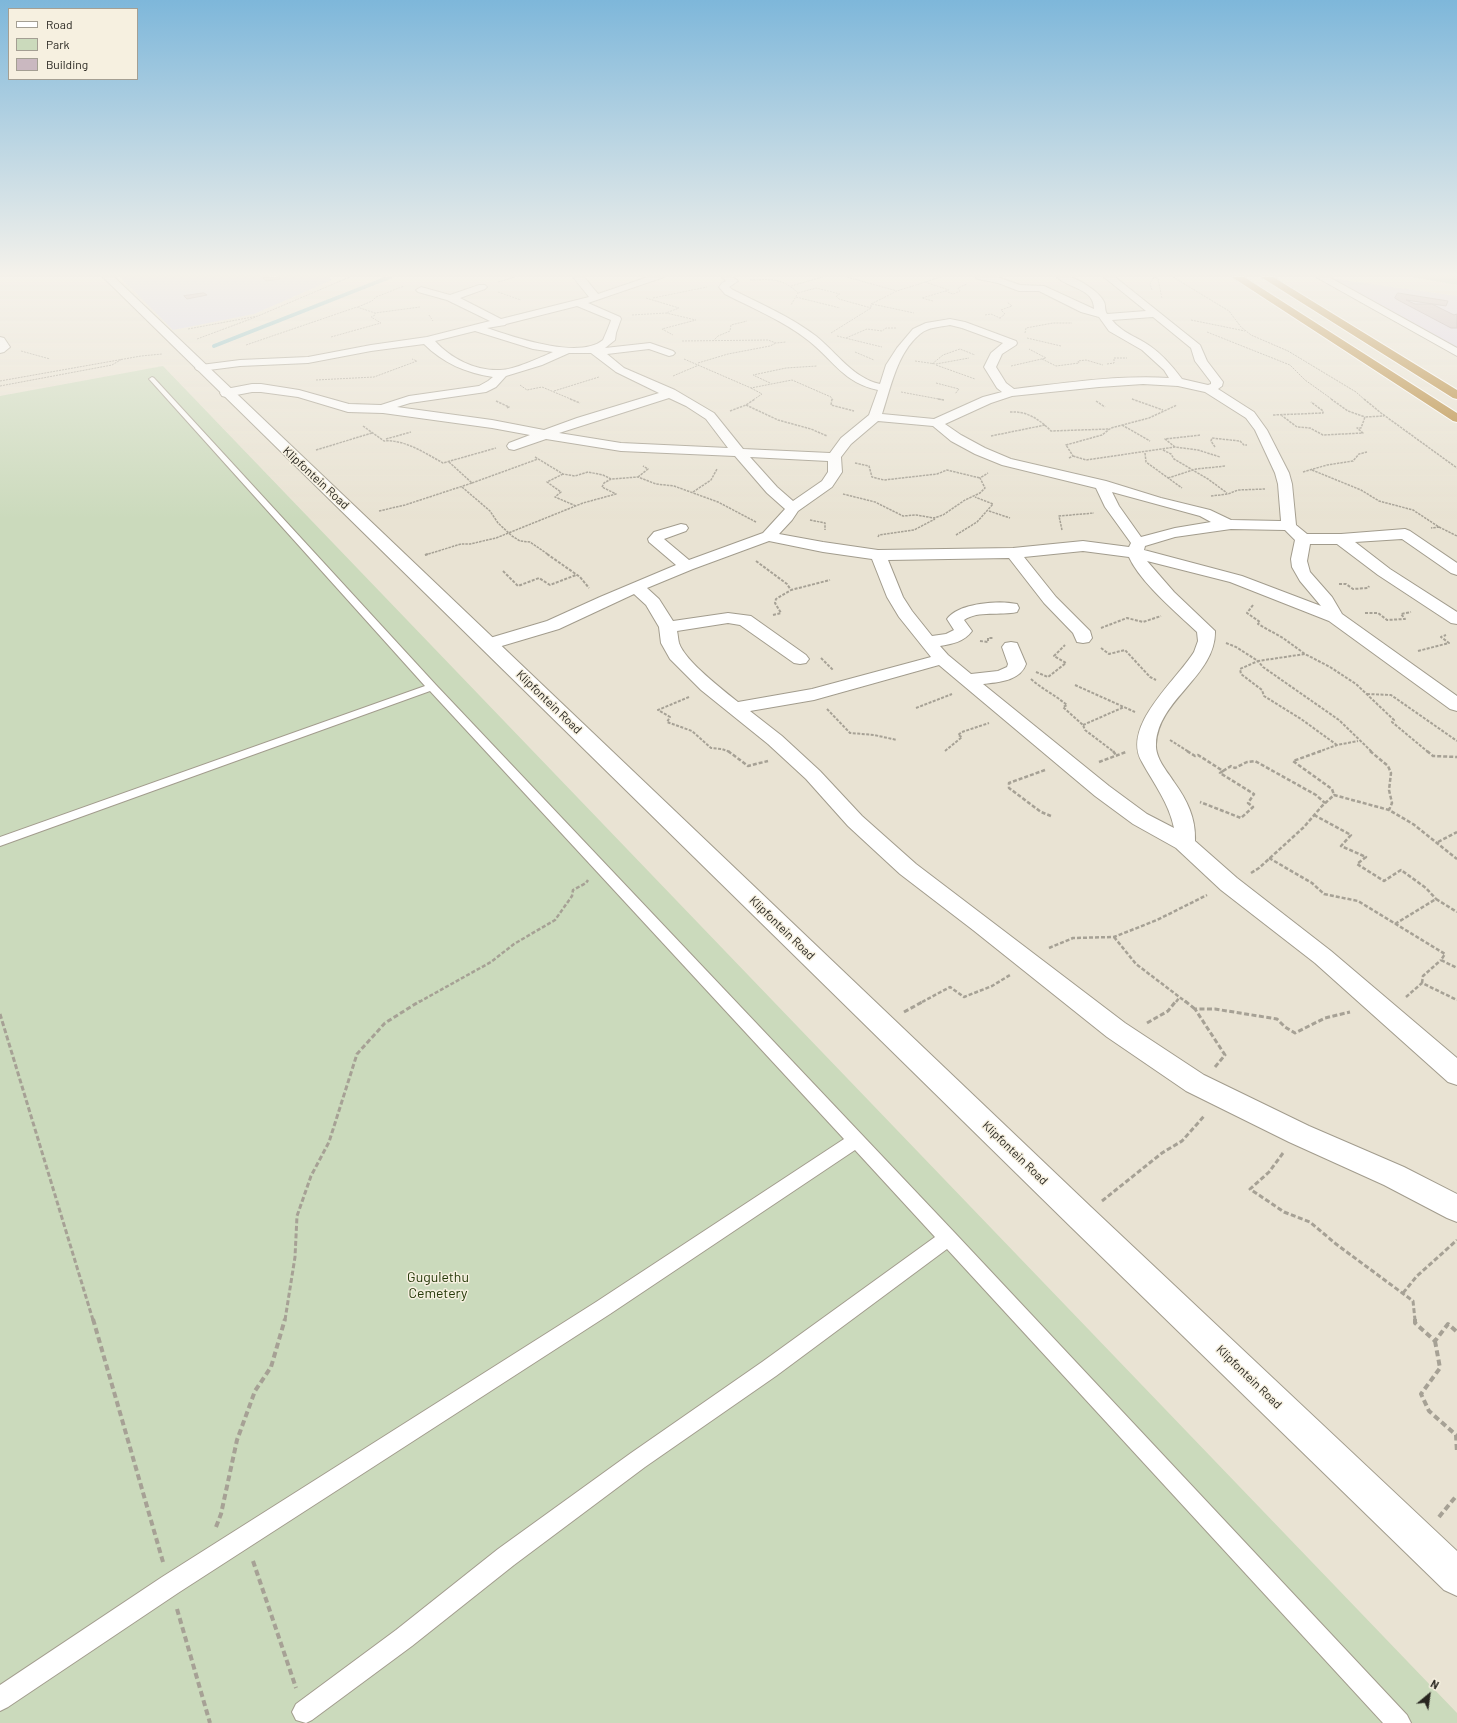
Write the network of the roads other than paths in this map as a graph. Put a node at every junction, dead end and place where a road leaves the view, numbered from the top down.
1 (190, 357) edge
2 (322, 357) edge
3 (445, 357) edge
4 (551, 357) edge
5 (604, 357) edge
6 (832, 357) edge
7 (897, 357) edge
8 (993, 357) edge
9 (1157, 357) edge
10 (1200, 357) edge
11 (1362, 357) edge
12 (1396, 357) edge
13 (201, 368) junction
14 (502, 374) junction
15 (152, 379) dead end
16 (1178, 382) junction
17 (884, 388) junction
18 (1209, 389) junction
19 (226, 393) junction
20 (671, 393) junction
21 (1011, 393) junction
22 (1457, 395) edge
23 (383, 409) junction
24 (876, 415) junction
25 (1457, 418) edge
26 (936, 423) junction
27 (544, 435) junction
28 (514, 446) road end
29 (741, 454) junction
30 (835, 459) junction
31 (1101, 484) junction
32 (793, 508) junction
33 (1229, 525) junction
34 (1289, 526) junction
35 (681, 528) dead end
36 (772, 532) junction
37 (1303, 539) junction
38 (1341, 539) junction
39 (1137, 548) junction
40 (1014, 553) junction
41 (875, 555) junction
42 (687, 566) junction
43 (1457, 570) edge
44 (636, 588) junction
45 (1011, 608) dead end
46 (1335, 617) junction
47 (1457, 619) edge
48 (668, 627) junction
49 (1082, 634) road end
50 (927, 640) junction
51 (489, 644) junction
52 (1011, 647) road end
53 (800, 659) road end
54 (942, 659) junction
55 (970, 683) junction
56 (432, 687) junction
57 (1457, 705) edge
58 (735, 708) junction
59 (0, 842) edge
60 (1184, 843) junction
61 (1457, 1074) edge
62 (856, 1140) junction
63 (1457, 1209) edge
64 (948, 1238) junction
65 (1457, 1577) edge
66 (0, 1699) edge
67 (304, 1712) road end
68 (1399, 1723) edge

1 - 13 street, Klipfontein Road
2 - 13 street
3 - 14 street
4 - 14 street
5 - 20 street
6 - 17 street
7 - 17 street
8 - 21 street
9 - 16 street
10 - 18 street
11 - 25 highway
12 - 22 highway
13 - 19 street, Klipfontein Road
14 - 23 street
15 - 56 lane
16 - 18 street
16 - 21 street
17 - 24 street
18 - 34 street
19 - 23 street
19 - 51 street, Klipfontein Road
20 - 27 street
20 - 29 street
21 - 26 street
23 - 27 street
24 - 26 street
24 - 30 street
26 - 31 street
27 - 28 street
27 - 29 street
29 - 30 street
29 - 32 street
30 - 32 street
31 - 33 street
31 - 39 street
32 - 36 street
33 - 34 street
33 - 39 street
34 - 37 street
35 - 42 street
36 - 41 street
36 - 42 street
37 - 38 street
37 - 46 street
38 - 43 street
38 - 47 street
39 - 40 street
39 - 46 street
39 - 60 street
40 - 41 street
40 - 49 street
41 - 50 street
42 - 44 street
44 - 48 street
44 - 51 street
45 - 50 street
46 - 57 street
48 - 53 street
48 - 58 street
50 - 54 street
51 - 65 street, Klipfontein Road
52 - 55 street
54 - 55 street
54 - 58 street
55 - 60 street
56 - 59 lane
56 - 62 lane
58 - 63 street
60 - 61 street
62 - 64 lane
62 - 66 lane
64 - 67 lane
64 - 68 lane

